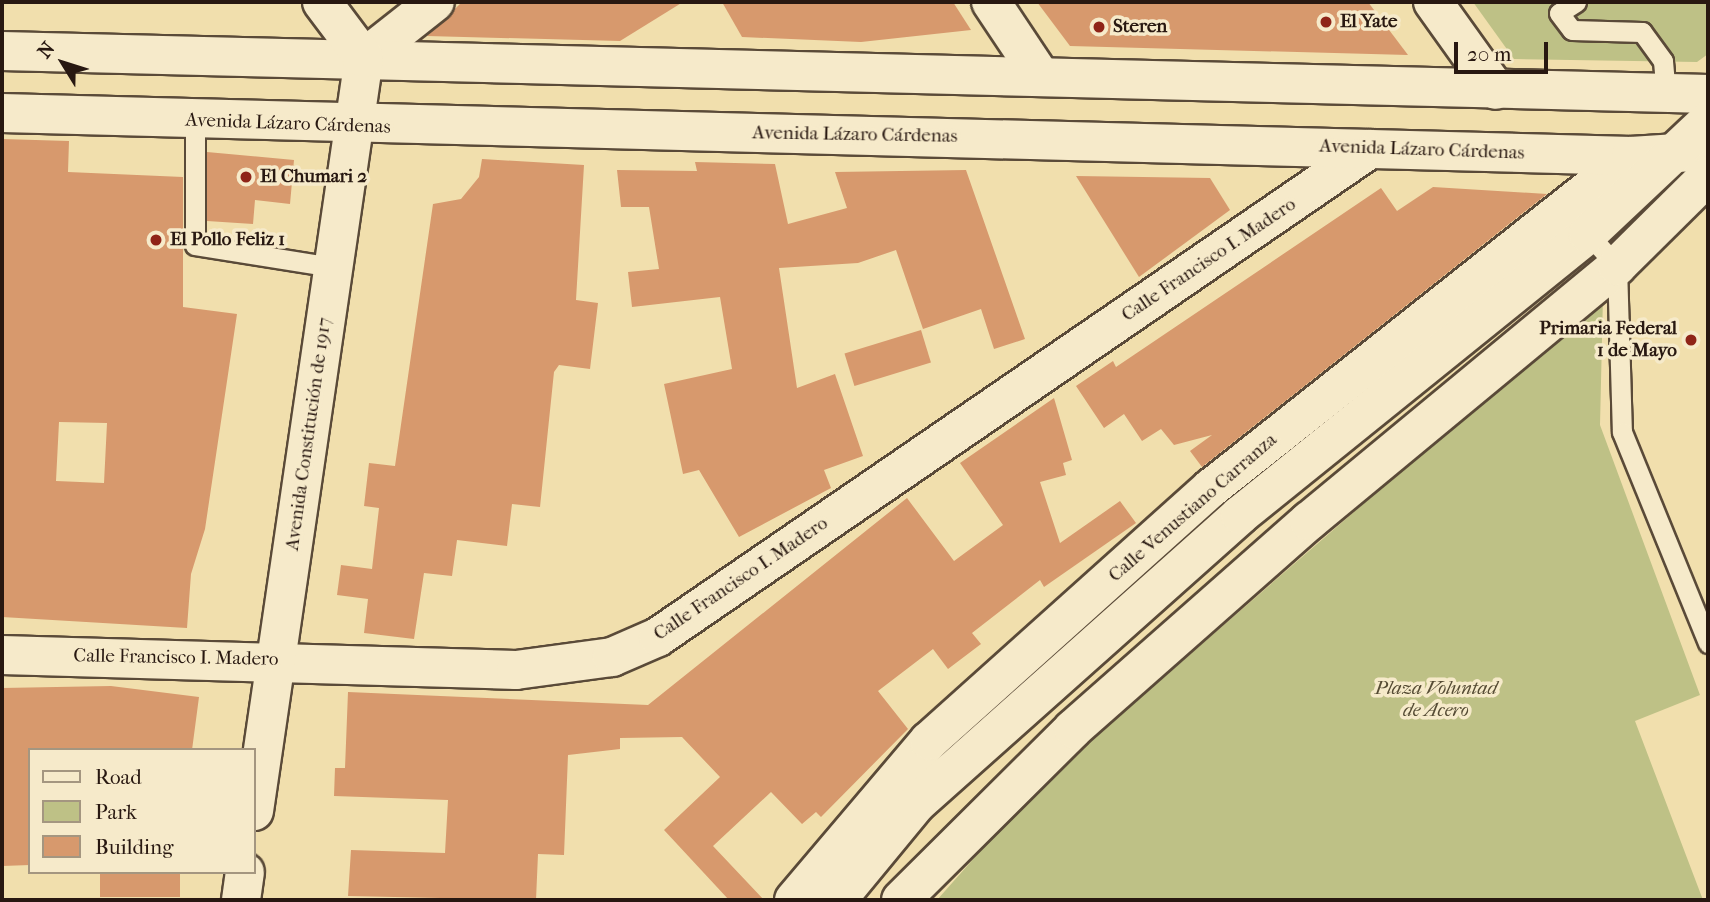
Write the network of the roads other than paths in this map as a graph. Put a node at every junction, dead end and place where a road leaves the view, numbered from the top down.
1 (322, 2) edge
2 (435, 2) edge
3 (991, 2) edge
4 (1433, 2) edge
5 (1576, 2) edge
6 (2, 51) edge
7 (363, 58) junction
8 (1039, 74) junction
9 (1097, 78) junction
10 (1496, 90) junction
11 (1708, 94) edge
12 (1666, 95) junction
13 (2, 113) edge
14 (1708, 121) edge
15 (195, 122) junction
16 (353, 127) junction
17 (1096, 138) junction
18 (1370, 149) junction
19 (1692, 152) edge
20 (1631, 156) junction
21 (1708, 176) edge
22 (1588, 234) junction
23 (1617, 266) junction
24 (333, 267) junction
25 (1708, 643) edge
26 (2, 655) edge
27 (276, 659) junction
28 (256, 797) edge
29 (245, 874) edge
30 (241, 900) edge
31 (794, 900) edge
32 (837, 900) edge
33 (901, 900) edge

1 - 7 main road
2 - 7 main road
3 - 8 main road
4 - 10 main road
5 - 12 lane
6 - 7 main road
7 - 8 main road
7 - 16 main road, Avenida Constitución de 1917
8 - 9 main road
9 - 10 main road
9 - 17 main road
10 - 12 main road
11 - 12 main road
13 - 15 main road, Avenida Lázaro Cárdenas
14 - 19 main road
15 - 16 main road, Avenida Lázaro Cárdenas
15 - 24 lane
16 - 17 main road, Avenida Lázaro Cárdenas
16 - 24 main road, Avenida Constitución de 1917
17 - 18 main road, Avenida Lázaro Cárdenas
18 - 20 main road, Avenida Lázaro Cárdenas
18 - 27 main road, Calle Francisco I. Madero
19 - 20 main road, Avenida Lázaro Cárdenas
19 - 22 main road
20 - 31 main road, Calle Venustiano Carranza
21 - 23 main road
22 - 23 lane
22 - 32 main road
23 - 25 lane
23 - 33 main road
24 - 27 main road, Avenida Constitución de 1917
26 - 27 main road, Calle Francisco I. Madero
27 - 28 main road, Avenida Constitución de 1917
29 - 30 main road

